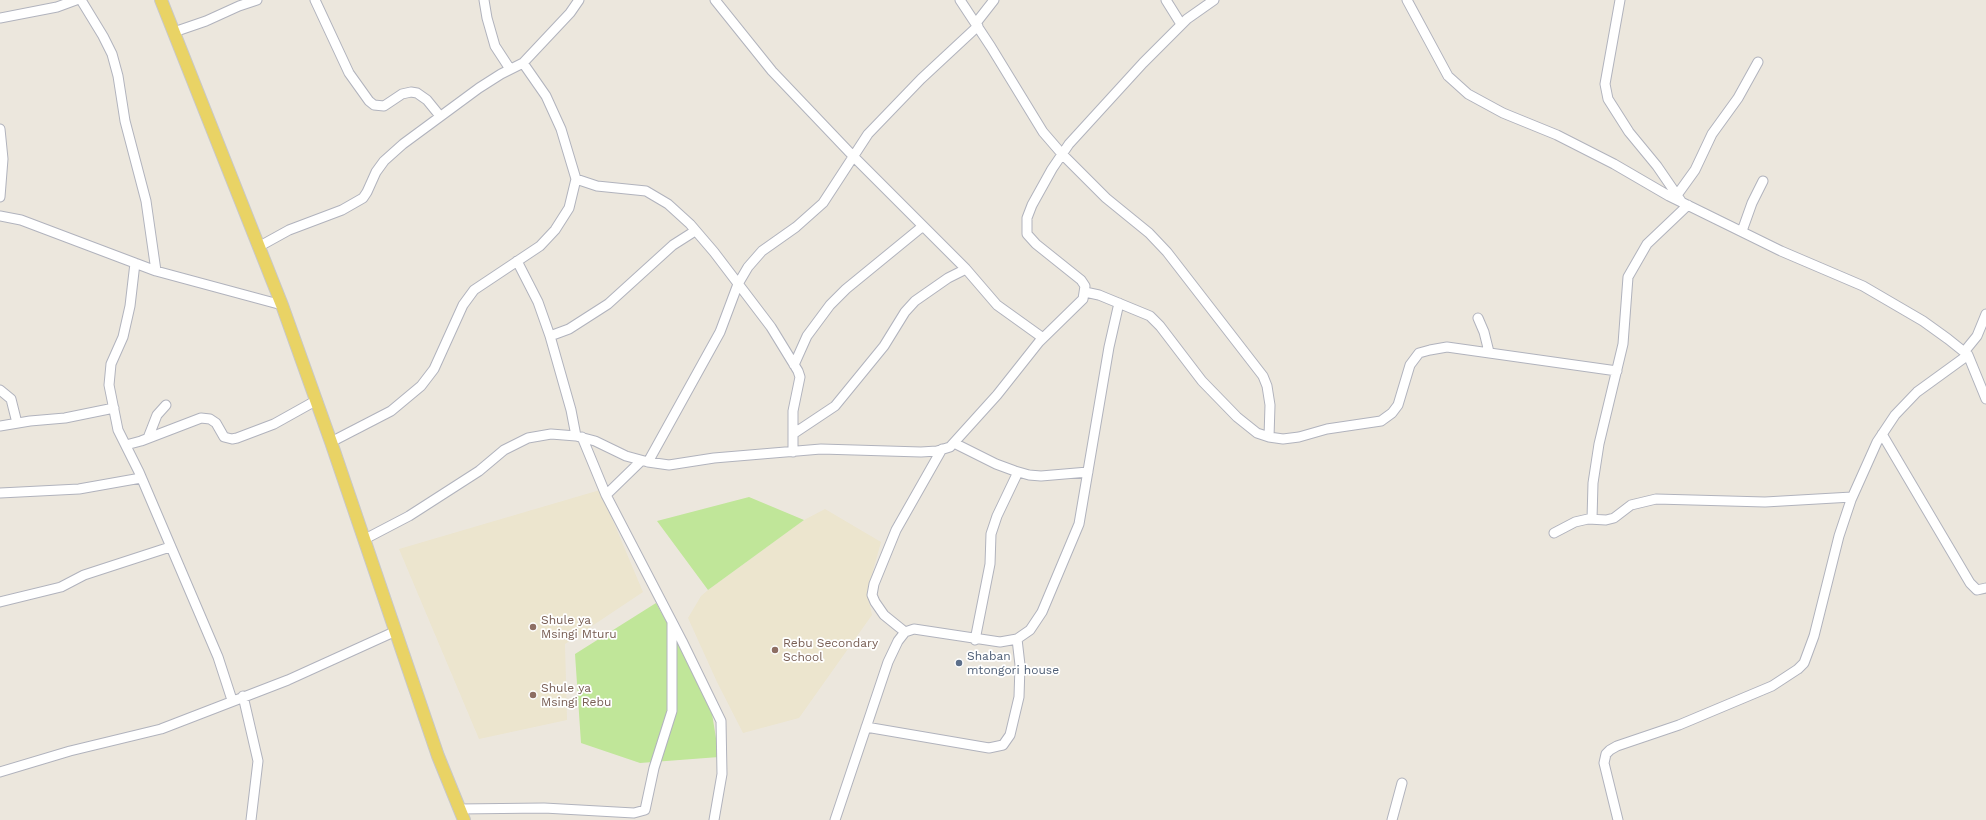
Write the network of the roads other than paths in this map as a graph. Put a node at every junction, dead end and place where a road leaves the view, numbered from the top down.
1 (76, 0) edge
2 (81, 0) edge
3 (161, 0) edge
4 (257, 0) edge
5 (315, 0) edge
6 (484, 0) edge
7 (579, 0) edge
8 (715, 0) edge
9 (960, 0) edge
10 (994, 0) edge
11 (1166, 0) edge
12 (1214, 0) edge
13 (1407, 0) edge
14 (1620, 0) edge
15 (0, 18) edge
16 (1181, 24) junction
17 (977, 25) junction
18 (174, 32) junction
19 (1758, 62) dead end
20 (523, 63) junction
21 (510, 70) junction
22 (440, 116) junction
23 (0, 129) edge
24 (1062, 154) junction
25 (853, 156) junction
26 (576, 179) junction
27 (1763, 181) dead end
28 (0, 197) edge
29 (1682, 200) junction
30 (0, 216) edge
31 (923, 226) junction
32 (695, 231) junction
33 (1742, 231) junction
34 (260, 246) junction
35 (517, 261) junction
36 (135, 263) junction
37 (966, 269) junction
38 (156, 271) junction
39 (738, 284) junction
40 (1085, 292) junction
41 (1119, 303) junction
42 (282, 305) junction
43 (1986, 314) edge
44 (1478, 318) dead end
45 (550, 336) junction
46 (1043, 338) junction
47 (1489, 352) junction
48 (1966, 354) junction
49 (794, 365) junction
50 (1617, 371) junction
51 (0, 390) edge
52 (1986, 399) edge
53 (317, 400) junction
54 (166, 404) dead end
55 (114, 408) junction
56 (17, 423) junction
57 (0, 426) edge
58 (793, 434) junction
59 (1882, 434) junction
60 (579, 436) junction
61 (148, 438) junction
62 (1269, 438) junction
63 (331, 442) junction
64 (954, 443) junction
65 (126, 445) junction
66 (942, 449) junction
67 (793, 452) junction
68 (644, 461) junction
69 (1018, 472) junction
70 (1088, 472) junction
71 (141, 478) junction
72 (0, 493) edge
73 (606, 495) junction
74 (1852, 496) junction
75 (1592, 519) junction
76 (1554, 533) dead end
77 (365, 539) junction
78 (170, 547) junction
79 (1986, 588) edge
80 (0, 602) edge
81 (672, 622) junction
82 (396, 631) junction
83 (905, 632) junction
84 (1017, 639) junction
85 (975, 640) junction
86 (243, 696) junction
87 (232, 700) junction
88 (866, 727) junction
89 (0, 772) edge
90 (1402, 783) dead end
91 (462, 814) edge
92 (592, 816) edge
93 (251, 820) edge
94 (714, 820) edge
95 (835, 820) edge
96 (1392, 820) edge
97 (1618, 820) edge

1 - 15 street
2 - 38 street
3 - 18 main road
4 - 18 street
5 - 22 street
6 - 21 street
7 - 20 street
8 - 25 street
9 - 17 street
10 - 17 street
11 - 16 street
12 - 16 street
13 - 29 street
14 - 29 street
16 - 24 street
17 - 24 street
17 - 25 street
18 - 34 main road
19 - 29 street
20 - 21 street
20 - 26 street
21 - 22 street
22 - 34 street
23 - 28 street
24 - 40 street
24 - 62 street
25 - 31 street
25 - 39 street
26 - 32 street
26 - 35 street
27 - 33 street
29 - 33 street
29 - 50 street
30 - 36 street
31 - 37 street
31 - 49 street
32 - 39 street
32 - 45 street
33 - 48 street
34 - 42 main road
35 - 45 street
35 - 63 street
36 - 38 street
36 - 55 street
37 - 46 street
37 - 58 street
38 - 42 street
39 - 49 street
39 - 68 street
40 - 41 street
40 - 46 street
41 - 62 street
41 - 70 street
42 - 53 main road
43 - 48 street
44 - 47 street
45 - 60 street
46 - 64 street
47 - 50 street
47 - 62 street
48 - 52 street
48 - 59 street
49 - 58 street
50 - 75 street
51 - 56 street
53 - 61 street
53 - 63 main road
54 - 61 street
55 - 56 street
55 - 65 street
56 - 57 street
58 - 67 street
59 - 74 street
59 - 79 street
60 - 68 street
60 - 73 street
60 - 77 street
61 - 65 street
63 - 77 main road
64 - 66 street
64 - 69 street
65 - 71 street
66 - 67 street
66 - 83 street
67 - 68 street
68 - 73 street
69 - 70 street
69 - 85 street
70 - 84 street
71 - 72 street
71 - 78 street
73 - 81 street
74 - 75 street
74 - 97 street
75 - 76 street
77 - 82 main road
78 - 80 street
78 - 87 street
81 - 92 street
81 - 94 street
82 - 86 street
82 - 91 main road
83 - 85 street
83 - 88 street
84 - 85 street
84 - 88 street
86 - 87 street
86 - 93 street
87 - 89 street
88 - 95 street
90 - 96 street
91 - 92 street

